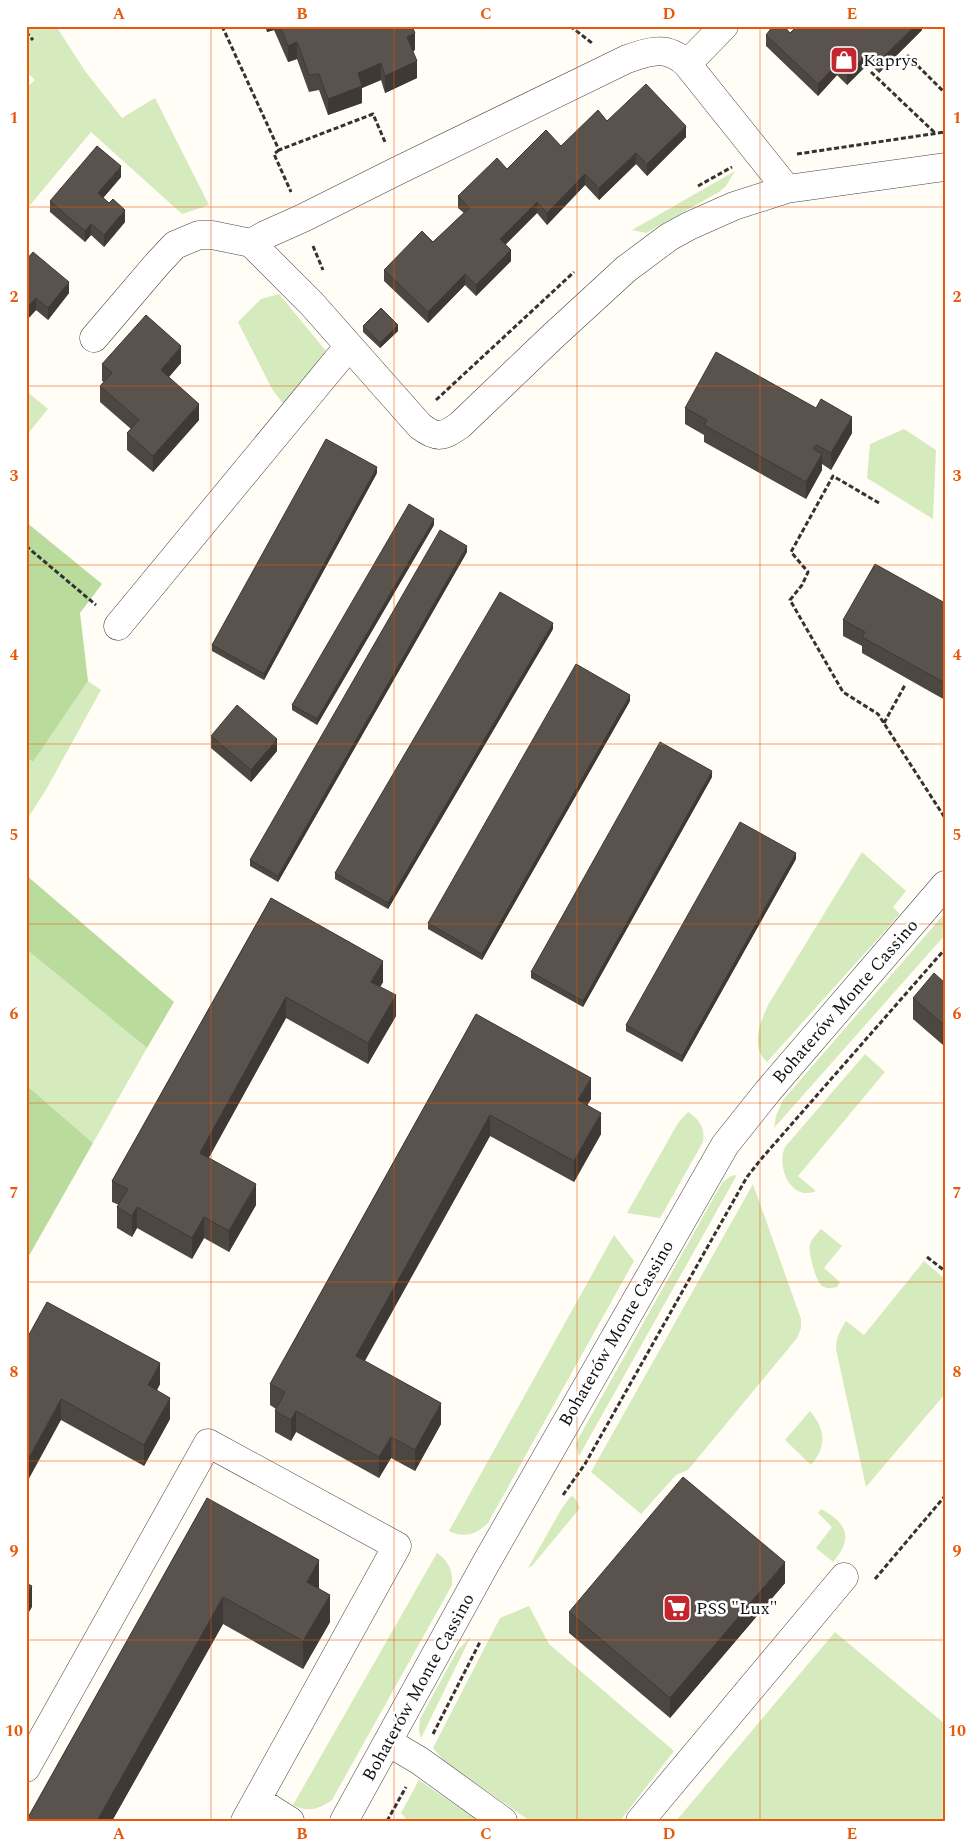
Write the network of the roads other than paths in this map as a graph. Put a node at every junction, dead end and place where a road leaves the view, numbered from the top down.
1 (724, 26) edge
2 (687, 64) junction
3 (945, 168) edge
4 (787, 190) junction
5 (251, 243) junction
6 (94, 338) dead end
7 (349, 346) junction
8 (118, 626) road end
9 (945, 885) edge
10 (844, 1576) dead end
11 (388, 1742) junction
12 (26, 1768) edge
13 (251, 1811) edge
14 (290, 1821) edge
15 (344, 1821) edge
16 (503, 1821) edge
17 (640, 1821) edge

1 - 2 street
2 - 4 street
2 - 5 street
3 - 4 street
4 - 7 street
5 - 6 street
5 - 7 street
7 - 8 street
9 - 11 street, Bohaterów Monte Cassino
10 - 17 street
11 - 15 street, Bohaterów Monte Cassino
11 - 16 street
12 - 13 street
13 - 14 street

